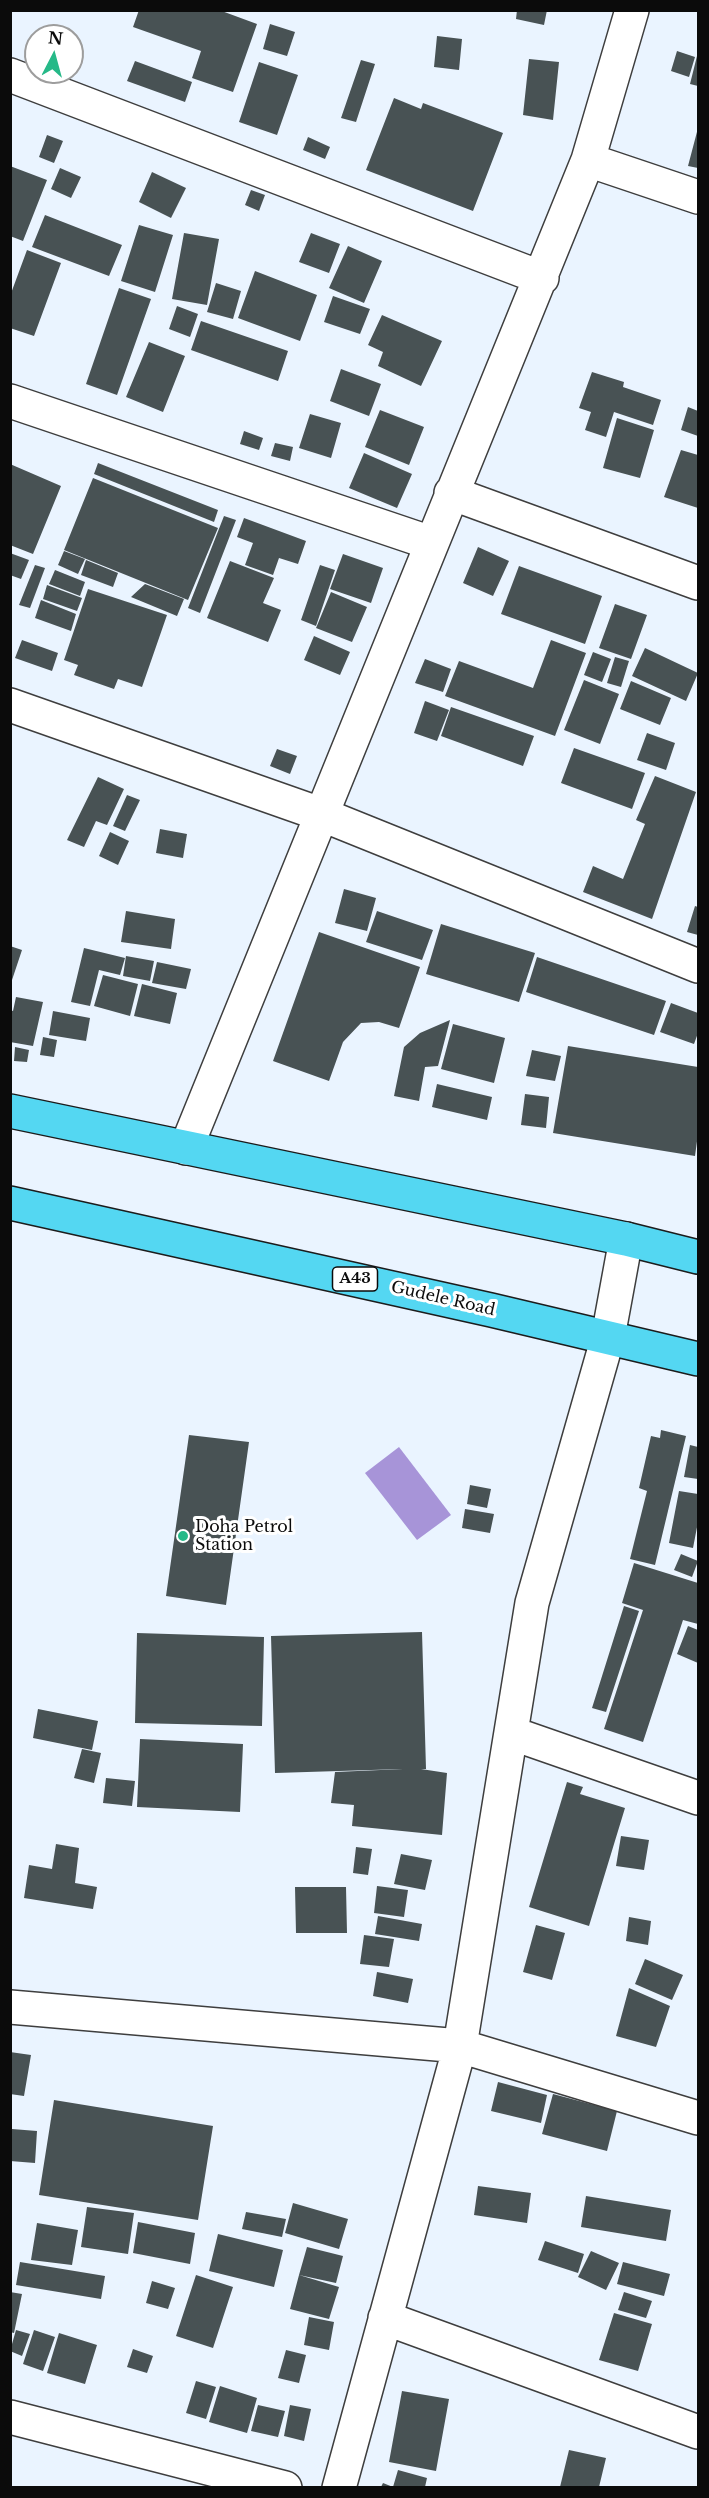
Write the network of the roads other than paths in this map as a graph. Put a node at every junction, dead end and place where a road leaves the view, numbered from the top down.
1 (632, 10) edge
2 (10, 75) edge
3 (588, 160) junction
4 (699, 198) edge
5 (542, 278) junction
6 (10, 401) edge
7 (451, 493) junction
8 (431, 543) junction
9 (699, 583) edge
10 (10, 705) edge
11 (323, 815) junction
12 (699, 966) edge
13 (10, 1111) edge
14 (186, 1148) junction
15 (10, 1203) edge
16 (626, 1239) junction
17 (699, 1257) edge
18 (608, 1337) junction
19 (699, 1359) edge
20 (512, 1733) junction
21 (699, 1798) edge
22 (10, 2007) edge
23 (460, 2046) junction
24 (699, 2118) edge
25 (385, 2318) junction
26 (10, 2417) edge
27 (699, 2432) edge
28 (285, 2487) edge
29 (339, 2487) edge

1 - 3 street
2 - 5 street
3 - 4 street
3 - 5 street
5 - 7 street
6 - 8 street
7 - 8 street
7 - 9 street
8 - 11 street
10 - 11 street
11 - 12 street
11 - 14 street
13 - 14 highway
14 - 16 highway
15 - 18 highway, Gudele Road / A43
16 - 17 highway
16 - 18 street
18 - 19 highway, Gudele Road / A43
18 - 20 street
20 - 21 street
20 - 23 street
22 - 23 street
23 - 24 street
23 - 25 street
25 - 27 street
25 - 29 street
26 - 28 street

